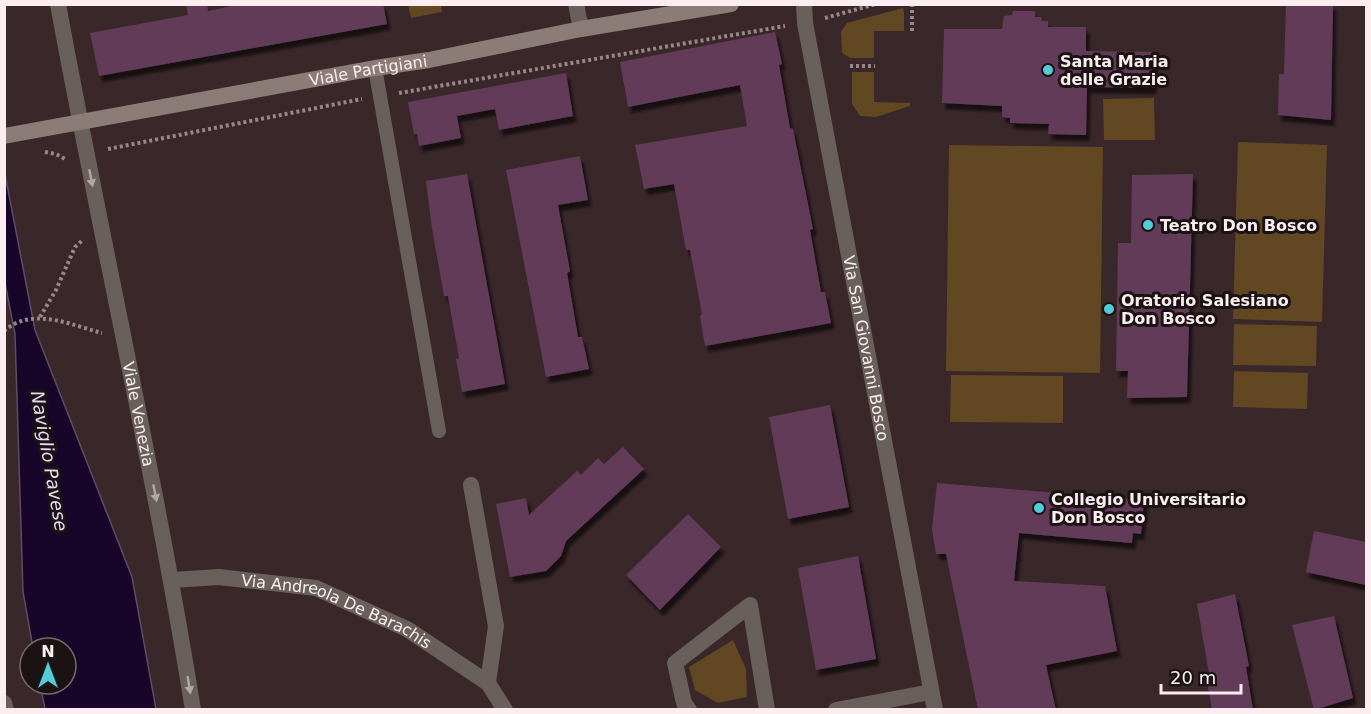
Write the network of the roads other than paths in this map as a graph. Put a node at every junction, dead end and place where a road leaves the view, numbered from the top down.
1 (58, 4) edge
2 (576, 4) edge
3 (731, 4) edge
4 (804, 4) edge
5 (581, 29) junction
6 (375, 68) junction
7 (79, 121) junction
8 (4, 136) edge
9 (440, 431) dead end
10 (471, 485) dead end
11 (172, 580) junction
12 (488, 683) junction
13 (931, 692) junction
14 (4, 703) edge
15 (6, 710) edge
16 (193, 710) edge
17 (505, 710) edge
18 (689, 710) edge
19 (766, 710) edge
20 (836, 710) edge
21 (935, 710) edge

1 - 7 street, Viale Venezia
2 - 5 street
3 - 5 main road, Viale Partigiani
4 - 13 street, Via San Giovanni Bosco
5 - 6 main road, Viale Partigiani
6 - 7 main road, Viale Partigiani
6 - 9 lane
7 - 8 main road, Viale Partigiani
7 -> 11 street, Viale Venezia
10 - 12 street
11 - 12 street, Via Andreola De Barachis
11 -> 16 street, Viale Venezia
12 - 17 street, Via Andreola De Barachis
13 - 20 street
13 - 21 street, Via San Giovanni Bosco
14 - 15 street
18 - 19 street

